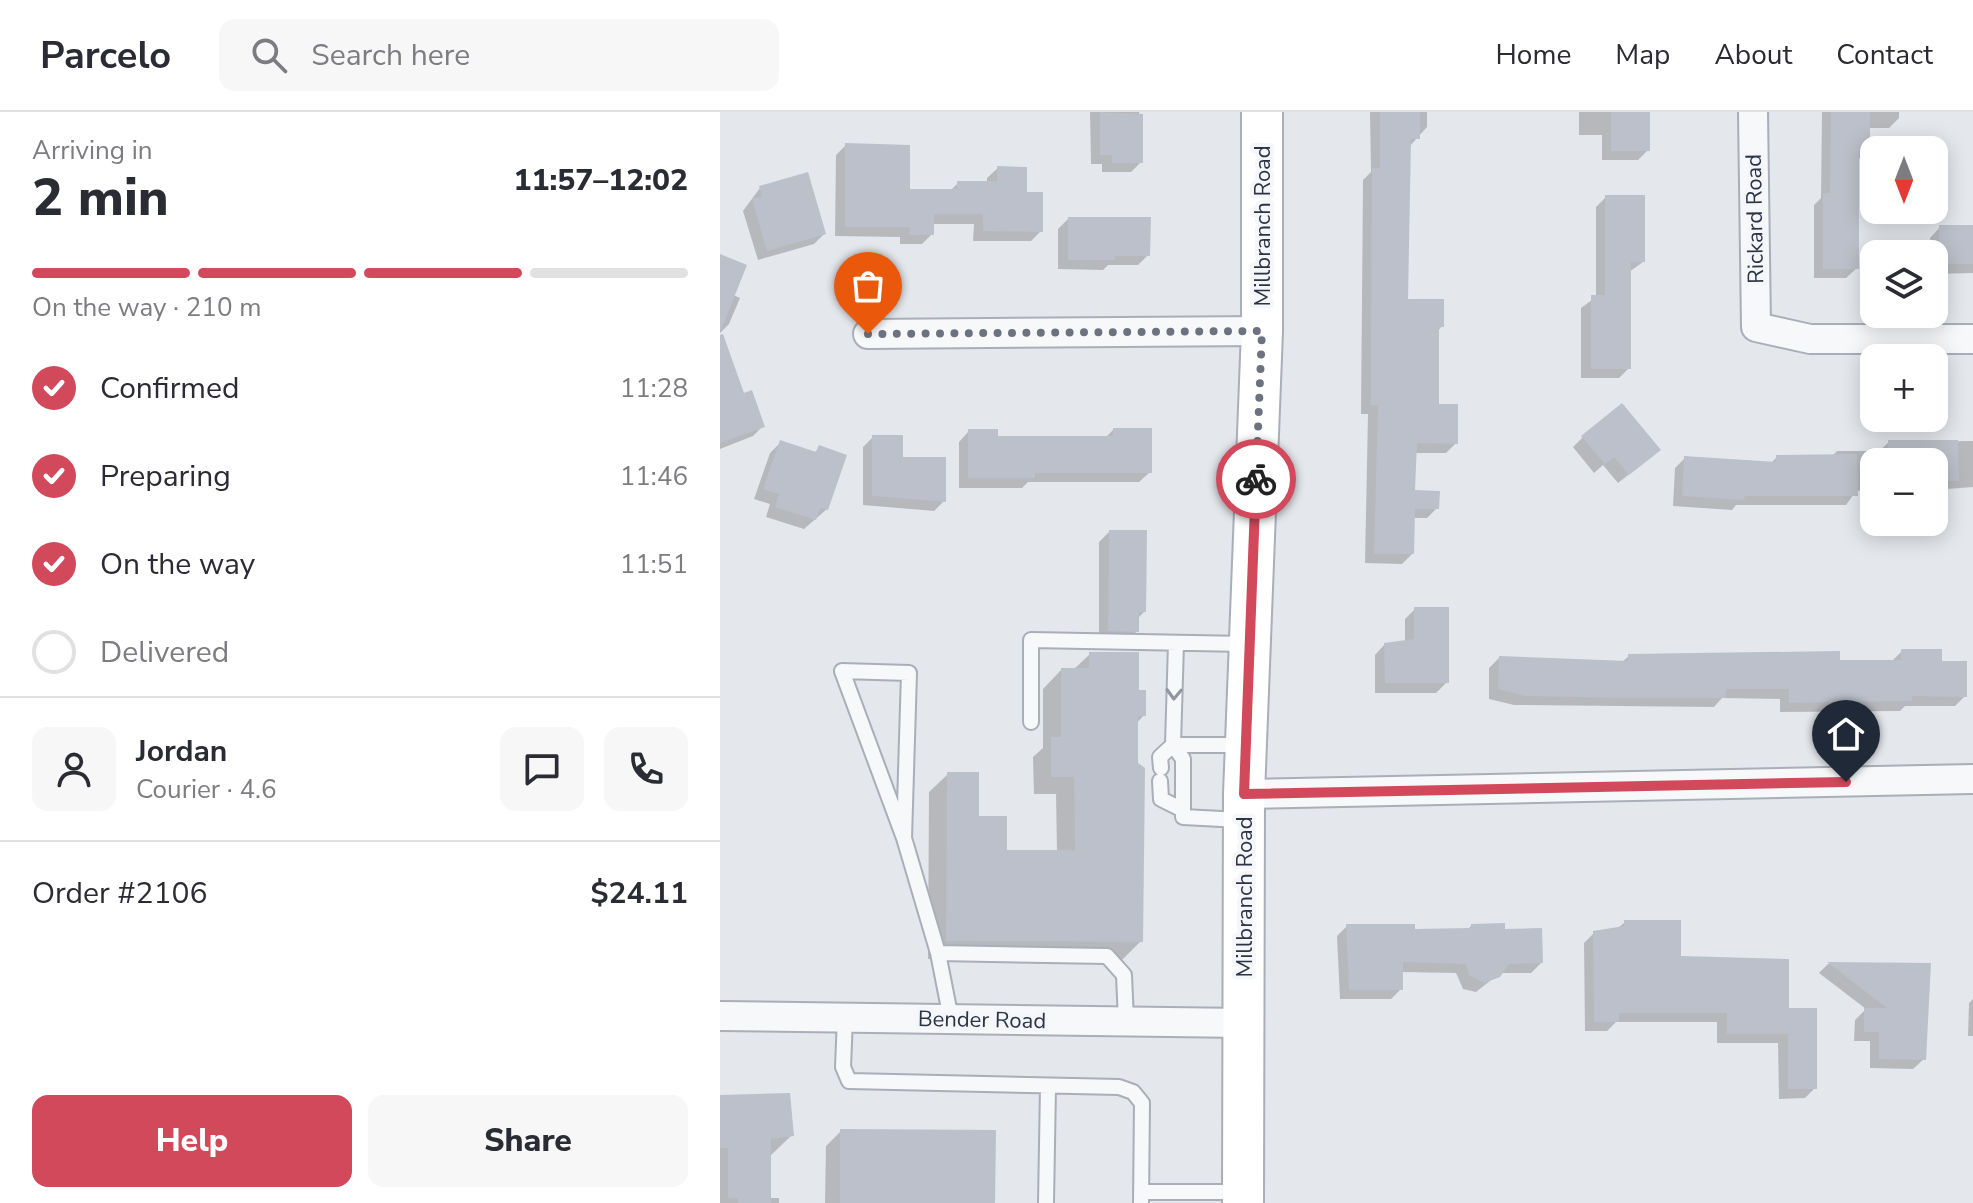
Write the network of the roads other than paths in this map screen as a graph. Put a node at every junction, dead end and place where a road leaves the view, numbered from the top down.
1 (1262, 112) edge
2 (1753, 112) edge
3 (1262, 331) junction
4 (868, 334) dead end
5 (1973, 339) edge
6 (1176, 643) junction
7 (1250, 644) junction
8 (1031, 722) dead end
9 (1173, 745) junction
10 (1246, 745) junction
11 (1973, 779) edge
12 (1244, 807) junction
13 (1183, 810) junction
14 (904, 838) junction
15 (938, 953) junction
16 (720, 1016) edge
17 (845, 1017) junction
18 (951, 1019) junction
19 (1126, 1021) junction
20 (1244, 1023) junction
21 (1048, 1086) junction
22 (1243, 1197) edge
23 (1141, 1198) edge
24 (1046, 1203) edge

1 - 3 main road, Millbranch Road
2 - 5 street, Rickard Road
3 - 4 street
3 - 7 main road, Millbranch Road
6 - 7 lane
6 - 8 lane
6 -> 9 lane
7 - 10 main road, Millbranch Road
9 - 10 lane
9 - 13 lane
9 - 13 lane
10 - 12 main road, Millbranch Road
11 - 12 street
12 - 13 lane
12 - 20 main road, Millbranch Road
14 - 14 lane
14 - 15 lane
15 - 18 lane
15 - 19 lane
16 - 17 street, Bender Road
17 - 18 street, Bender Road
17 - 21 lane
18 - 19 street, Bender Road
19 - 20 street, Bender Road
20 - 22 main road, Millbranch Road
21 - 23 lane
21 - 24 lane
22 - 23 lane

